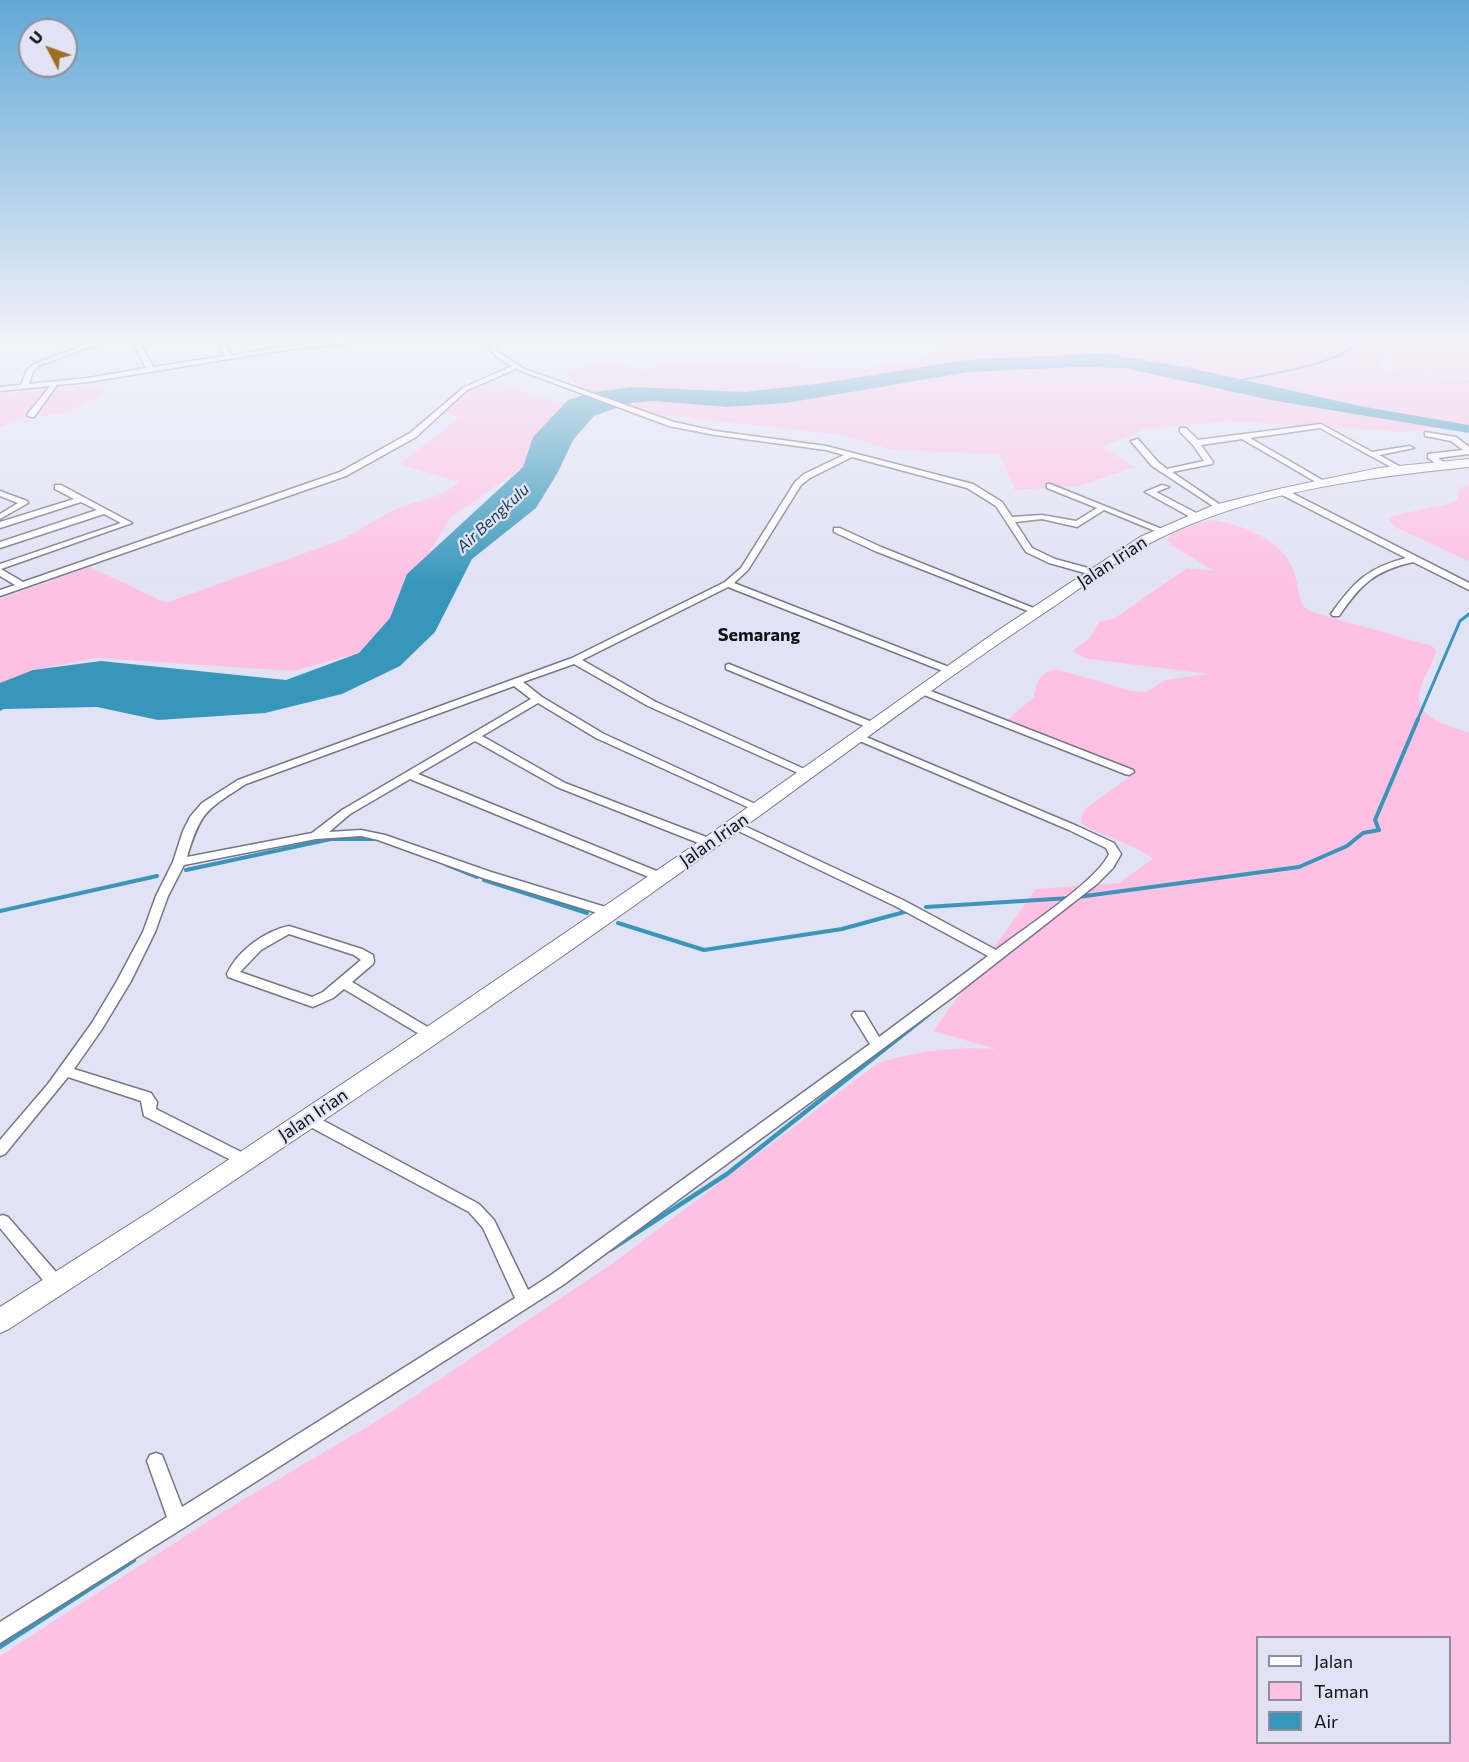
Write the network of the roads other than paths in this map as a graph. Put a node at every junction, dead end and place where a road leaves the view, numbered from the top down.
1 (430, 420) edge
2 (660, 420) edge
3 (1183, 430) dead end
4 (1214, 432) dead end
5 (1428, 434) dead end
6 (1245, 438) junction
7 (1226, 440) junction
8 (1135, 441) dead end
9 (1197, 443) junction
10 (1410, 448) dead end
11 (1469, 451) edge
12 (852, 454) junction
13 (1372, 454) junction
14 (1469, 463) edge
15 (1444, 465) junction
16 (1398, 469) junction
17 (1166, 471) junction
18 (1321, 483) junction
19 (1050, 486) dead end
20 (58, 487) dead end
21 (1165, 487) dead end
22 (1283, 492) junction
23 (0, 493) edge
24 (81, 499) junction
25 (1102, 508) junction
26 (1219, 508) junction
27 (104, 510) junction
28 (0, 517) edge
29 (1197, 517) junction
30 (1010, 519) junction
31 (0, 525) edge
32 (837, 530) dead end
33 (1163, 531) junction
34 (0, 545) edge
35 (1414, 559) junction
36 (0, 567) edge
37 (0, 572) edge
38 (1096, 573) junction
39 (728, 584) junction
40 (22, 585) junction
41 (1469, 587) edge
42 (0, 593) edge
43 (1036, 611) junction
44 (1336, 614) dead end
45 (575, 660) junction
46 (729, 667) dead end
47 (951, 670) junction
48 (516, 682) junction
49 (923, 691) junction
50 (538, 699) junction
51 (866, 732) junction
52 (474, 736) junction
53 (1129, 772) dead end
54 (408, 774) junction
55 (807, 774) junction
56 (758, 808) junction
57 (735, 825) junction
58 (315, 836) junction
59 (710, 843) junction
60 (179, 862) junction
61 (660, 877) junction
62 (608, 912) junction
63 (996, 955) junction
64 (343, 982) junction
65 (859, 1015) dead end
66 (431, 1035) junction
67 (877, 1045) junction
68 (65, 1071) junction
69 (308, 1119) junction
70 (0, 1150) edge
71 (246, 1161) junction
72 (3, 1221) dead end
73 (57, 1285) junction
74 (524, 1300) junction
75 (0, 1321) edge
76 (156, 1461) dead end
77 (178, 1521) junction
78 (0, 1634) edge

1 - 40 street
2 - 12 street
3 - 9 street
4 - 7 street
5 - 11 street
6 - 7 street
6 - 13 street
6 - 18 street
7 - 9 street
8 - 17 street
9 - 17 street
10 - 13 street
11 - 15 street
12 - 30 street
12 - 39 street
13 - 16 street
14 - 15 main road, Jalan Irian
15 - 16 main road, Jalan Irian
16 - 18 main road, Jalan Irian
17 - 26 street
18 - 22 main road, Jalan Irian
19 - 25 street
20 - 24 street
21 - 29 street
22 - 26 main road, Jalan Irian
22 - 35 street
23 - 28 street
24 - 27 street
24 - 31 street
25 - 30 street
25 - 33 street
26 - 29 main road, Jalan Irian
27 - 34 street
27 - 36 street
29 - 33 main road, Jalan Irian
30 - 38 street
32 - 43 street
33 - 38 main road, Jalan Irian
35 - 41 street
35 - 44 street
37 - 40 street
38 - 43 main road, Jalan Irian
39 - 45 street
39 - 47 street
40 - 42 street
43 - 47 main road, Jalan Irian
45 - 48 street
45 - 55 street
46 - 51 street
47 - 49 main road, Jalan Irian
48 - 50 street
48 - 60 street
49 - 51 main road, Jalan Irian
49 - 53 street
50 - 52 street
50 - 56 street
51 - 55 main road, Jalan Irian
51 - 63 street
52 - 54 street
52 - 59 street
54 - 58 street
54 - 61 street
55 - 56 main road, Jalan Irian
56 - 57 main road, Jalan Irian
57 - 59 main road, Jalan Irian
57 - 63 street
58 - 60 street
58 - 62 street
59 - 61 main road, Jalan Irian
60 - 68 street
61 - 62 main road, Jalan Irian
62 - 66 main road, Jalan Irian
63 - 67 street
64 - 64 street
64 - 66 street
65 - 67 street
66 - 69 main road, Jalan Irian
67 - 74 street
68 - 70 street
68 - 71 street
69 - 71 main road, Jalan Irian
69 - 74 street
71 - 73 main road, Jalan Irian
72 - 73 street
73 - 75 main road, Jalan Irian
74 - 77 street
76 - 77 street
77 - 78 street

